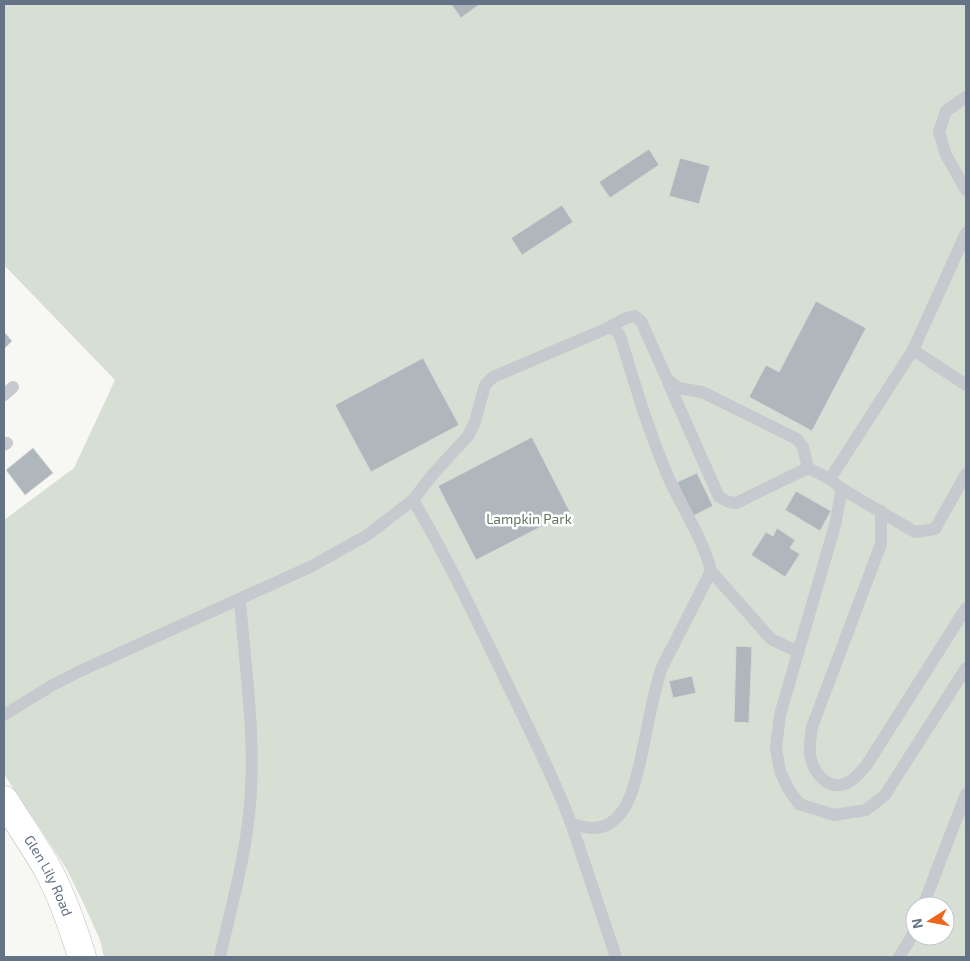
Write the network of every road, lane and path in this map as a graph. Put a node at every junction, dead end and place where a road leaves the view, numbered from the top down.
1 (966, 97) edge
2 (966, 190) edge
3 (966, 233) edge
4 (608, 328) junction
5 (913, 350) junction
6 (667, 379) junction
7 (966, 385) edge
8 (808, 468) junction
9 (966, 474) edge
10 (830, 479) junction
11 (842, 489) junction
12 (413, 500) junction
13 (881, 511) junction
14 (711, 571) junction
15 (240, 600) junction
16 (966, 608) edge
17 (798, 652) junction
18 (966, 668) edge
19 (4, 716) edge
20 (966, 794) edge
21 (4, 800) edge
22 (571, 823) junction
23 (928, 896) edge
24 (905, 946) edge
25 (82, 957) edge
26 (220, 957) edge
27 (616, 957) edge
28 (899, 957) edge

1 - 2 lane
3 - 5 lane
4 - 6 lane
4 - 12 lane
4 - 14 lane
5 - 7 lane
5 - 10 lane
6 - 8 lane
6 - 8 lane
8 - 10 lane
9 - 13 lane
10 - 11 lane
11 - 13 lane
11 - 17 lane
12 - 15 lane
12 - 22 lane
13 - 16 lane
14 - 17 lane
14 - 22 lane
15 - 19 lane
15 - 26 lane
17 - 18 lane
20 - 23 lane
21 - 25 street, Glen Lily Road
22 - 27 lane
24 - 28 lane

